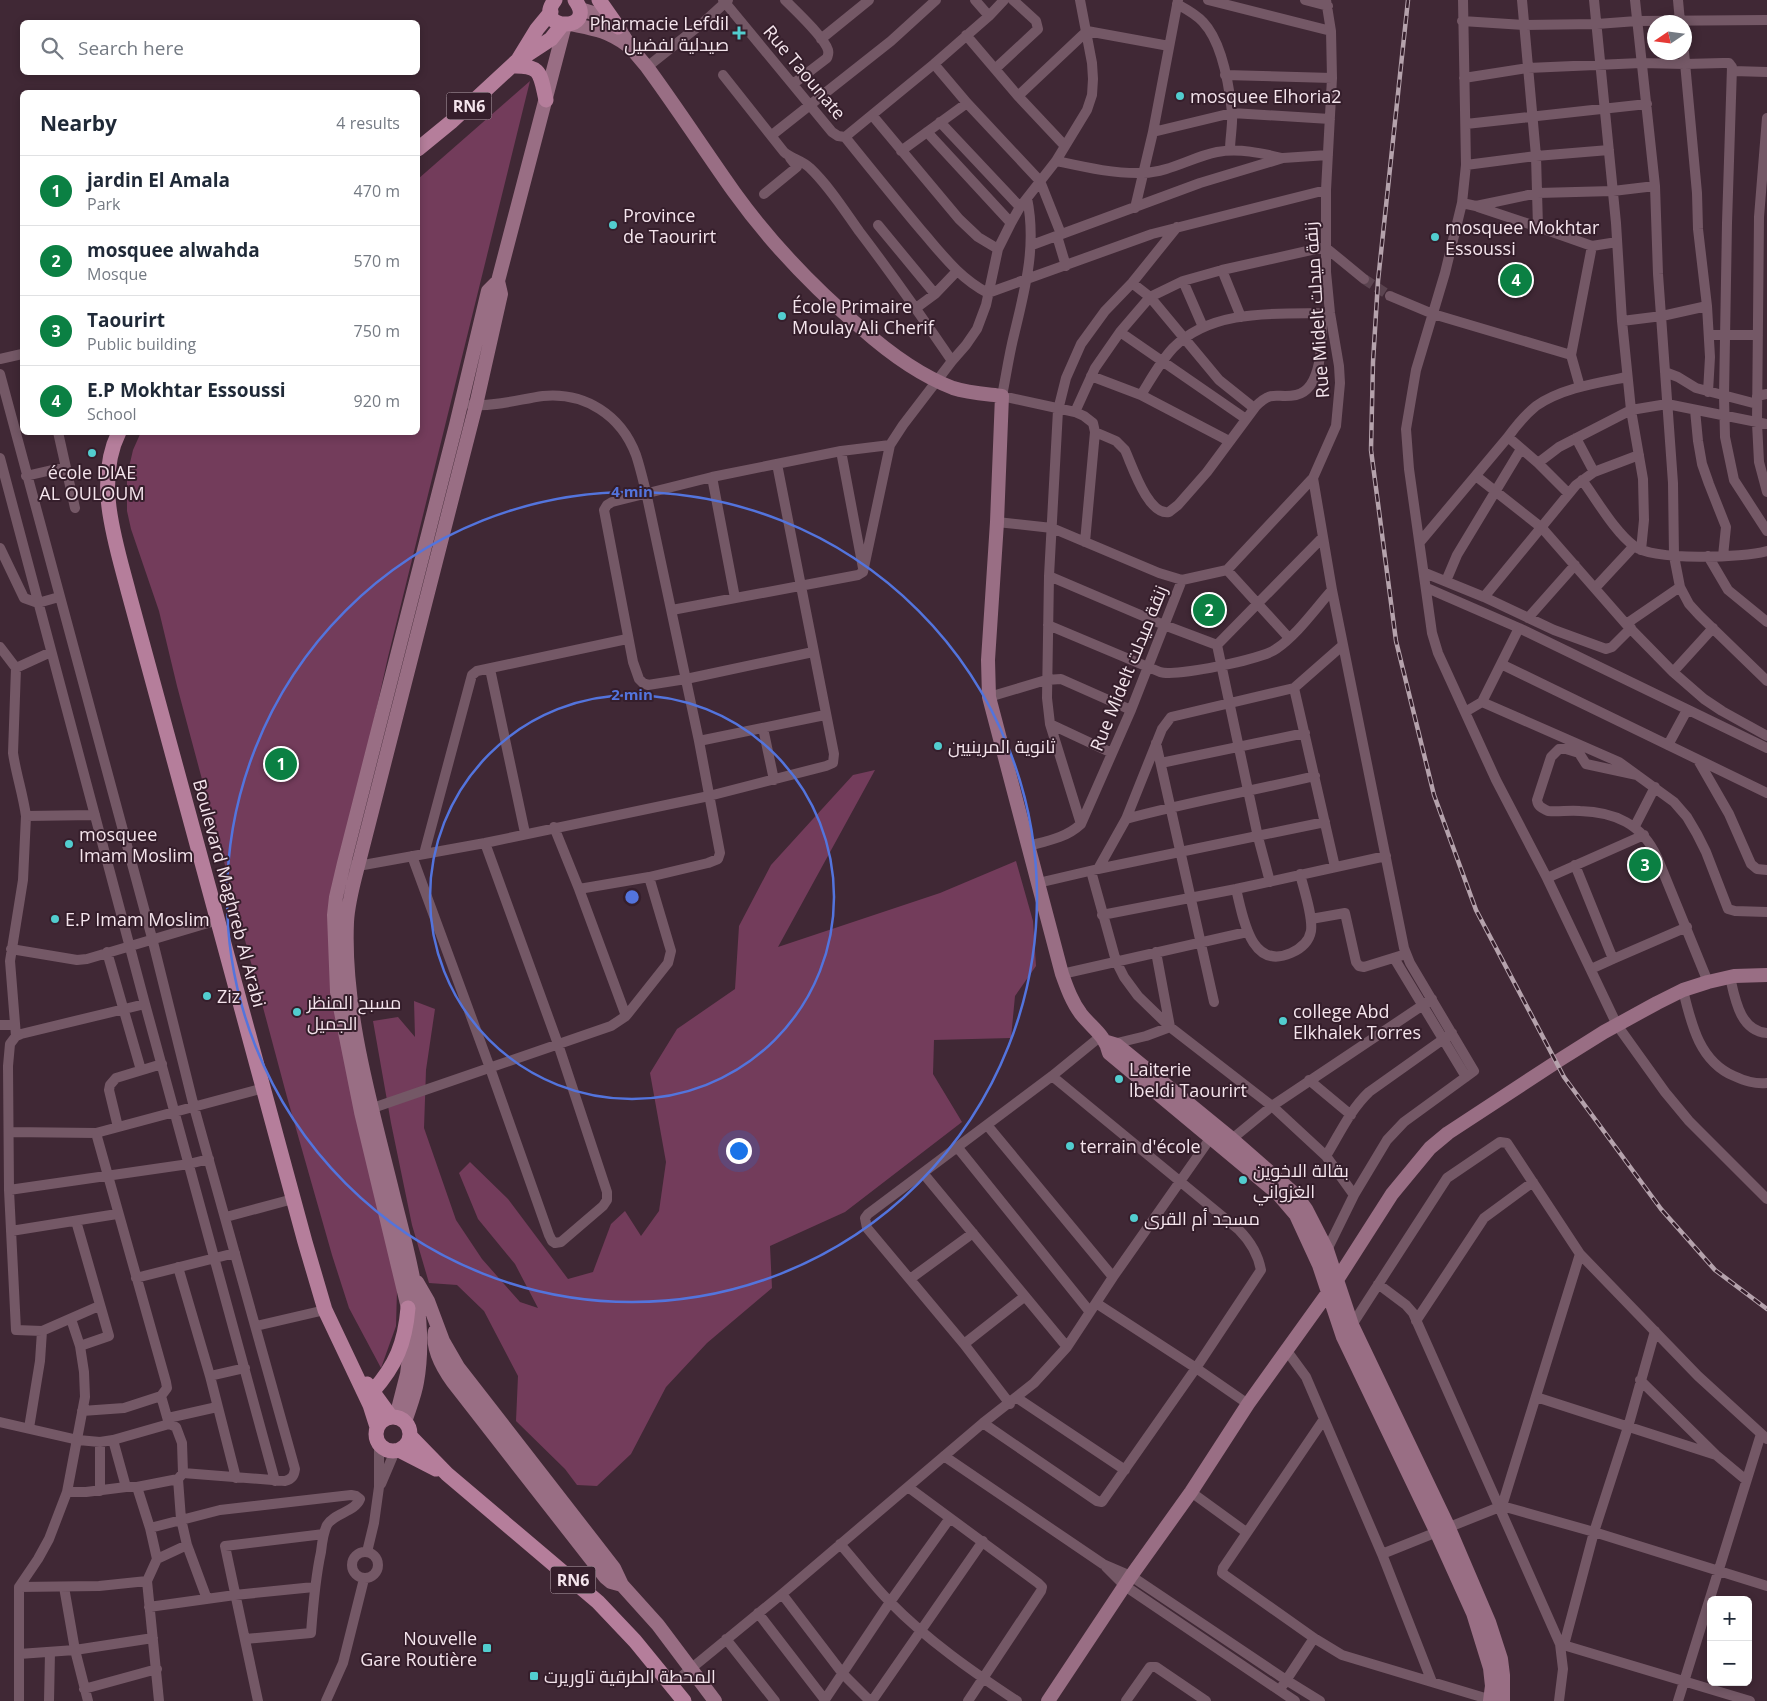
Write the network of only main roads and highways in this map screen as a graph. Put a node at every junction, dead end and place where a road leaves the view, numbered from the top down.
1 (599, 0) edge
2 (578, 3) edge
3 (553, 6) edge
4 (566, 25) junction
5 (618, 27) road end
6 (515, 63) junction
7 (546, 100) road end
8 (420, 147) edge
9 (118, 435) edge
10 (408, 1308) road end
11 (348, 1358) junction
12 (373, 1391) junction
13 (401, 1423) junction
14 (377, 1427) junction
15 (397, 1451) junction
16 (447, 1474) junction
17 (684, 1701) edge

1 - 5 main road
2 - 4 main road, RN6
3 - 4 main road, RN6
3 - 6 main road, RN6
4 - 6 main road, RN6
6 - 7 main road
6 - 8 main road, RN6
9 - 11 main road, Boulevard Maghreb Al Arabi / RN6
10 - 12 main road
11 - 12 main road, Boulevard Maghreb Al Arabi / RN6
11 - 14 main road, Boulevard Maghreb Al Arabi / RN6
12 - 13 main road, Boulevard Maghreb Al Arabi / RN6
13 - 14 main road
13 - 15 main road
13 - 16 main road, Boulevard Maghreb Al Arabi / RN6
14 - 15 main road, RN6
15 - 16 main road, Boulevard Maghreb Al Arabi / RN6
16 - 17 main road, Boulevard Maghreb Al Arabi / RN6

